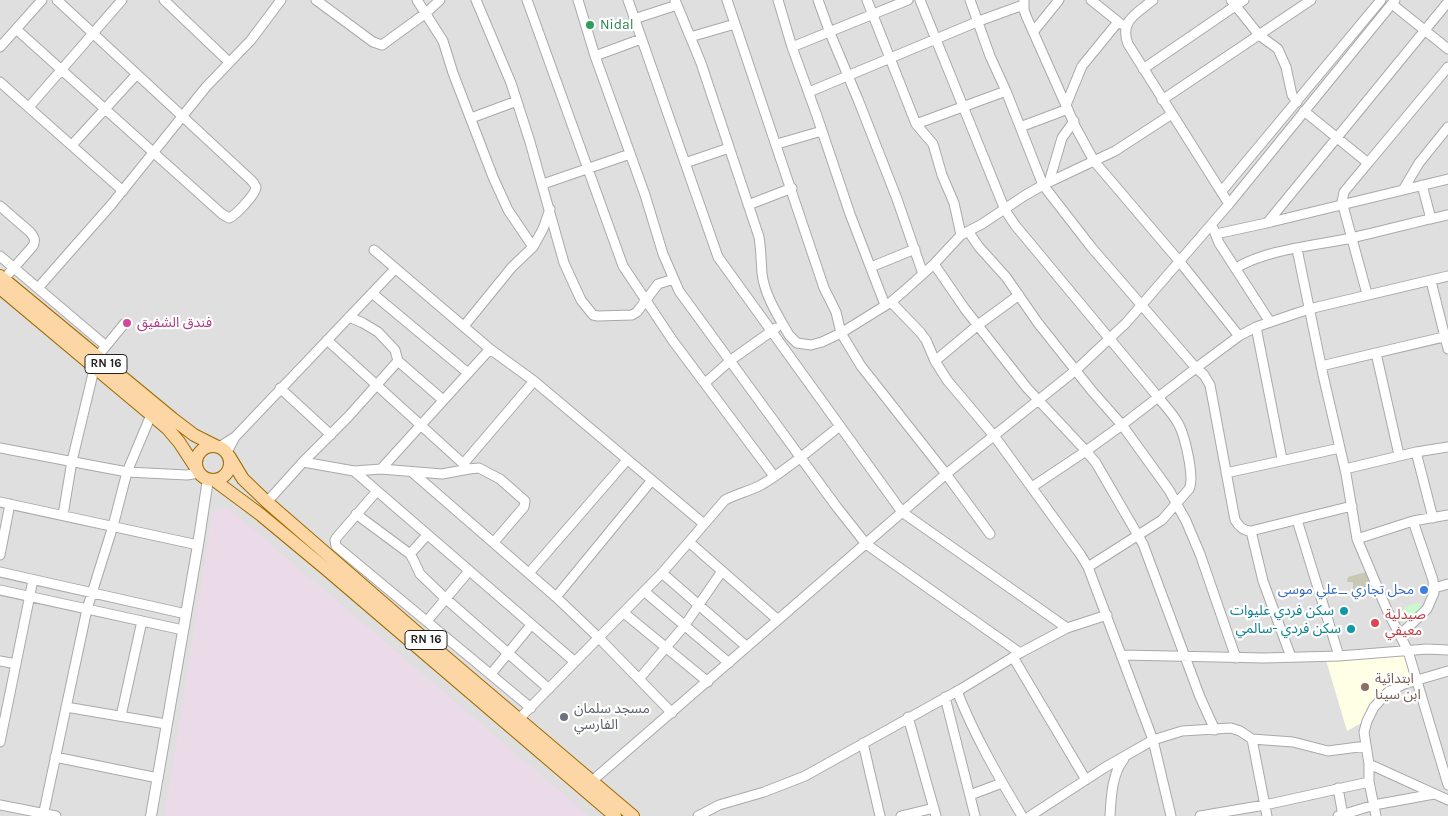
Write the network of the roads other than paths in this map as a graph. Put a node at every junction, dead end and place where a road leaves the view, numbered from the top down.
1 (42, 0) edge
2 (57, 0) edge
3 (122, 0) edge
4 (164, 0) edge
5 (282, 0) edge
6 (316, 0) edge
7 (417, 0) edge
8 (440, 0) edge
9 (476, 0) edge
10 (527, 0) edge
11 (578, 0) edge
12 (628, 0) edge
13 (727, 0) edge
14 (778, 0) edge
15 (818, 0) edge
16 (867, 0) edge
17 (908, 0) edge
18 (920, 0) edge
19 (970, 0) edge
20 (1059, 0) edge
21 (1092, 0) edge
22 (1153, 0) edge
23 (1244, 0) edge
24 (1311, 0) edge
25 (1381, 0) edge
26 (1024, 2) edge
27 (1393, 2) edge
28 (1448, 2) edge
29 (676, 3) edge
30 (1234, 3) edge
31 (426, 13) junction
32 (873, 15) junction
33 (634, 19) junction
34 (979, 21) junction
35 (736, 24) junction
36 (1122, 24) junction
37 (16, 29) junction
38 (1425, 30) junction
39 (1034, 31) junction
40 (830, 33) junction
41 (93, 34) junction
42 (1259, 35) junction
43 (690, 37) junction
44 (641, 39) junction
45 (936, 39) junction
46 (0, 47) edge
47 (792, 48) junction
48 (1448, 49) edge
49 (595, 56) junction
50 (890, 58) junction
51 (229, 62) junction
52 (1448, 67) edge
53 (1143, 69) junction
54 (60, 70) junction
55 (137, 74) junction
56 (848, 75) junction
57 (0, 82) edge
58 (1006, 91) junction
59 (809, 92) junction
60 (1162, 100) junction
61 (517, 101) junction
62 (1297, 102) junction
63 (29, 107) junction
64 (964, 107) junction
65 (1067, 107) junction
66 (104, 110) junction
67 (1304, 111) junction
68 (1172, 114) junction
69 (182, 116) junction
70 (471, 118) junction
71 (1074, 122) junction
72 (916, 124) junction
73 (1020, 127) junction
74 (822, 131) junction
75 (1446, 131) edge
76 (1337, 137) junction
77 (777, 144) junction
78 (72, 145) junction
79 (729, 148) junction
80 (154, 153) junction
81 (630, 154) junction
82 (1094, 162) junction
83 (685, 163) junction
84 (1368, 163) junction
85 (589, 169) junction
86 (1448, 179) edge
87 (543, 184) junction
88 (1046, 184) junction
89 (1422, 185) junction
90 (792, 188) junction
91 (1403, 190) junction
92 (123, 191) junction
93 (1221, 192) junction
94 (1229, 204) junction
95 (1343, 204) junction
96 (748, 205) junction
97 (0, 206) edge
98 (550, 208) junction
99 (1005, 210) junction
100 (1448, 215) edge
101 (1431, 219) junction
102 (1267, 223) junction
103 (1211, 225) junction
104 (964, 233) junction
105 (1216, 234) junction
106 (1351, 238) junction
107 (532, 247) junction
108 (916, 248) junction
109 (1297, 249) junction
110 (374, 250) dead end
111 (0, 256) edge
112 (1180, 262) junction
113 (934, 264) junction
114 (871, 267) junction
115 (15, 268) junction
116 (1236, 268) junction
117 (395, 269) junction
118 (923, 274) junction
119 (1448, 276) edge
120 (674, 279) junction
121 (2, 281) edge
122 (1430, 281) junction
123 (38, 288) junction
124 (372, 293) junction
125 (1366, 294) junction
126 (1019, 295) junction
127 (646, 301) junction
128 (888, 303) junction
129 (1143, 306) junction
130 (1309, 308) junction
131 (348, 318) junction
132 (1270, 322) junction
133 (782, 323) junction
134 (124, 324) dead end
135 (978, 325) junction
136 (464, 326) junction
137 (1256, 328) junction
138 (772, 331) junction
139 (841, 333) junction
140 (1239, 336) junction
141 (1447, 337) edge
142 (1110, 339) junction
143 (327, 340) junction
144 (106, 346) junction
145 (490, 349) junction
146 (1448, 349) edge
147 (1376, 353) junction
148 (731, 360) junction
149 (398, 361) junction
150 (95, 362) junction
151 (935, 362) junction
152 (1322, 366) junction
153 (1196, 368) junction
154 (1076, 370) junction
155 (468, 373) junction
156 (534, 381) junction
157 (705, 383) junction
158 (377, 386) junction
159 (280, 388) junction
160 (1158, 397) junction
161 (443, 400) junction
162 (1040, 401) junction
163 (151, 416) junction
164 (420, 425) junction
165 (1122, 425) junction
166 (840, 426) junction
167 (331, 435) junction
168 (994, 437) junction
169 (1448, 447) edge
170 (0, 448) edge
171 (1340, 448) junction
172 (223, 450) junction
173 (1086, 451) junction
174 (1416, 452) junction
175 (1399, 456) junction
176 (800, 457) junction
177 (628, 460) junction
178 (1282, 460) junction
179 (72, 462) junction
180 (303, 462) junction
181 (466, 466) junction
182 (381, 469) junction
183 (1345, 469) junction
184 (354, 471) junction
185 (126, 472) junction
186 (412, 472) junction
187 (1226, 473) junction
188 (946, 474) junction
189 (204, 475) junction
190 (774, 476) junction
191 (652, 480) junction
192 (1032, 487) junction
193 (377, 491) junction
194 (0, 502) edge
195 (267, 502) junction
196 (1176, 502) junction
197 (10, 504) junction
198 (1352, 506) junction
199 (902, 512) junction
200 (356, 514) junction
201 (63, 515) junction
202 (1448, 515) edge
203 (1433, 518) junction
204 (1296, 520) junction
205 (1413, 520) junction
206 (704, 524) junction
207 (113, 526) junction
208 (1251, 532) junction
209 (990, 534) dead end
210 (427, 535) junction
211 (1138, 535) junction
212 (1357, 539) junction
213 (494, 542) junction
214 (689, 542) junction
215 (866, 544) junction
216 (198, 545) junction
217 (410, 554) junction
218 (0, 555) edge
219 (1088, 567) junction
220 (469, 571) junction
221 (0, 572) edge
222 (722, 572) junction
223 (529, 573) junction
224 (662, 573) junction
225 (34, 580) junction
226 (381, 583) junction
227 (1448, 584) edge
228 (1434, 588) junction
229 (0, 590) edge
230 (93, 592) junction
231 (645, 592) junction
232 (372, 594) junction
233 (31, 596) junction
234 (556, 597) junction
235 (445, 598) junction
236 (698, 604) junction
237 (87, 609) junction
238 (624, 613) junction
239 (186, 614) junction
240 (1107, 615) junction
241 (778, 620) junction
242 (142, 621) junction
243 (427, 621) junction
244 (531, 625) junction
245 (684, 625) junction
246 (1068, 628) junction
247 (183, 630) junction
248 (1400, 635) junction
249 (599, 638) junction
250 (747, 647) junction
251 (666, 648) junction
252 (1448, 650) edge
253 (1408, 651) junction
254 (508, 653) junction
255 (1017, 655) junction
256 (1123, 655) junction
257 (1340, 656) junction
258 (1186, 657) junction
259 (1291, 657) junction
260 (1236, 658) junction
261 (0, 661) edge
262 (575, 662) junction
263 (729, 663) junction
264 (16, 664) junction
265 (1448, 671) edge
266 (491, 674) junction
267 (639, 679) junction
268 (1417, 680) junction
269 (708, 682) junction
270 (549, 689) junction
271 (957, 691) junction
272 (945, 697) junction
273 (66, 707) junction
274 (531, 708) junction
275 (672, 713) junction
276 (121, 716) junction
277 (908, 717) junction
278 (166, 724) junction
279 (515, 724) junction
280 (1215, 730) junction
281 (1153, 740) junction
282 (1252, 740) junction
283 (0, 742) edge
284 (863, 743) junction
285 (1366, 746) junction
286 (1126, 756) junction
287 (55, 757) junction
288 (1369, 764) junction
289 (158, 778) junction
290 (1086, 780) junction
291 (592, 781) junction
292 (1369, 782) junction
293 (1002, 783) junction
294 (1448, 785) edge
295 (1338, 788) junction
296 (1434, 794) junction
297 (970, 795) junction
298 (1448, 800) edge
299 (0, 805) edge
300 (1265, 805) junction
301 (1374, 805) junction
302 (935, 812) edge
303 (43, 815) edge
304 (56, 816) edge
305 (151, 816) edge
306 (614, 816) edge
307 (633, 816) edge
308 (698, 816) edge
309 (880, 816) edge
310 (901, 816) edge
311 (975, 816) edge
312 (1022, 816) edge
313 (1030, 816) edge
314 (1110, 816) edge
315 (1171, 816) edge
316 (1200, 816) edge
317 (1267, 816) edge
318 (1341, 816) edge
319 (1376, 816) edge

1 - 37 street
2 - 41 street
3 - 41 street
4 - 51 street
5 - 51 street
6 - 31 street
7 - 31 street
8 - 31 street
9 - 61 street
10 - 85 street
11 - 49 street
12 - 33 street
13 - 35 street
14 - 47 street
15 - 40 street
16 - 32 street
17 - 32 street
18 - 45 street
19 - 34 street
20 - 39 street
21 - 36 street
22 - 36 street
23 - 30 street
24 - 42 street
25 - 62 street
26 - 34 street
26 - 39 street
27 - 38 street
27 - 67 street
28 - 38 street
29 - 33 street
29 - 43 street
30 - 42 street
30 - 53 street
31 - 70 street
32 - 40 street
32 - 50 street
33 - 44 street
34 - 45 street
34 - 58 street
35 - 43 street
35 - 77 street
36 - 53 street
36 - 65 street
37 - 46 street
37 - 54 street
38 - 48 street
38 - 76 street
39 - 65 street
40 - 47 street
40 - 56 street
41 - 54 street
41 - 55 street
42 - 60 street
42 - 62 street
43 - 79 street
44 - 49 street
44 - 83 street
45 - 50 street
45 - 64 street
47 - 59 street
49 - 81 street
50 - 56 street
50 - 72 street
51 - 69 street
52 - 84 street
53 - 60 street
54 - 63 street
54 - 66 street
55 - 66 street
55 - 69 street
56 - 59 street
56 - 108 street
57 - 63 street
58 - 64 street
58 - 73 street
59 - 74 street
60 - 68 street
61 - 70 street
61 - 87 street
62 - 93 street
63 - 78 street
64 - 72 street
64 - 99 street
65 - 71 street
65 - 73 street
66 - 78 street
66 - 80 street
67 - 76 street
67 - 94 street
68 - 82 street
68 - 93 street
69 - 80 street
69 - 80 street
70 - 107 street
71 - 82 street
71 - 88 street
72 - 104 street
73 - 88 street
74 - 77 street
74 - 114 street
75 - 91 street
76 - 84 street
76 - 102 street
77 - 90 street
78 - 92 street
79 - 83 street
79 - 96 street
80 - 92 street
81 - 85 street
81 - 120 street
82 - 88 street
82 - 112 street
83 - 138 street
84 - 95 street
85 - 87 street
85 - 127 street
86 - 89 street
87 - 98 street
88 - 99 street
88 - 129 street
89 - 91 street
89 - 101 street
90 - 96 street
90 - 139 street
91 - 95 street
92 - 123 street
93 - 94 street
94 - 103 street
95 - 102 street
95 - 106 street
96 - 133 street
97 - 115 street
98 - 107 street
98 - 127 street
99 - 104 street
99 - 142 street
100 - 101 street
101 - 106 street
102 - 105 street
103 - 105 street
103 - 112 street
104 - 113 street
104 - 126 street
105 - 116 street
106 - 109 street
106 - 125 street
107 - 136 street
108 - 114 street
108 - 118 street
109 - 116 street
109 - 130 street
110 - 117 street
111 - 115 street
112 - 129 street
112 - 140 street
113 - 118 street
113 - 135 street
114 - 128 street
115 - 121 street
115 - 123 street
116 - 132 street
117 - 124 street
117 - 136 street
118 - 128 street
119 - 122 street
120 - 127 street
120 - 148 street
121 - 150 main road, RN 16
122 - 125 street
122 - 141 street
123 - 144 street
124 - 131 street
124 - 155 street
125 - 130 street
126 - 135 street
126 - 154 street
127 - 157 street
128 - 139 street
128 - 151 street
129 - 142 street
129 - 153 street
130 - 132 street
130 - 152 street
131 - 143 street
131 - 149 street
132 - 137 street
133 - 138 street
133 - 139 street
134 - 144 street
135 - 151 street
135 - 162 street
136 - 145 street
137 - 140 street
137 - 178 street
138 - 148 street
138 - 166 street
139 - 188 street
140 - 153 street
141 - 146 street
141 - 147 street
142 - 154 street
142 - 160 street
143 - 158 street
143 - 159 street
144 - 150 street
145 - 155 street
145 - 156 street
147 - 152 street
147 - 175 street
148 - 157 street
148 - 176 street
149 - 158 street
149 - 161 street
150 - 163 main road, RN 16
150 - 172 main road, RN 16
150 - 179 street
151 - 168 street
152 - 171 street
153 - 160 street
153 - 187 street
154 - 162 street
154 - 165 street
155 - 161 street
156 - 177 street
156 - 181 street
157 - 190 street
158 - 164 street
158 - 167 street
159 - 167 street
159 - 172 street
160 - 165 street
160 - 196 street
161 - 164 street
162 - 168 street
162 - 173 street
163 - 185 street
163 - 189 main road, RN 16
164 - 181 street
164 - 182 street
165 - 173 street
165 - 196 street
166 - 176 street
166 - 199 street
167 - 180 street
168 - 188 street
168 - 192 street
169 - 174 street
170 - 179 street
171 - 178 street
171 - 183 street
172 - 189 main road
172 - 189 main road
172 - 195 main road, RN 16
173 - 192 street
173 - 211 street
174 - 175 street
174 - 203 street
175 - 183 street
176 - 190 street
176 - 215 street
177 - 191 street
177 - 223 street
178 - 187 street
179 - 185 street
179 - 201 street
180 - 184 street
180 - 195 street
181 - 186 street
181 - 213 street
182 - 184 street
182 - 186 street
183 - 198 street
184 - 193 street
185 - 189 street
185 - 207 street
186 - 213 street
187 - 208 street
188 - 199 street
188 - 209 street
189 - 216 street
189 - 279 main road, RN 16
190 - 206 street
191 - 206 street
191 - 234 street
192 - 219 street
193 - 200 street
193 - 210 street
194 - 197 street
195 - 232 main road, RN 16
196 - 211 street
196 - 260 street
197 - 201 street
197 - 218 street
198 - 204 street
198 - 212 street
199 - 215 street
199 - 246 street
200 - 217 street
200 - 226 street
201 - 207 street
202 - 203 street
203 - 205 street
204 - 208 street
204 - 257 street
205 - 212 street
205 - 228 street
206 - 214 street
207 - 216 street
207 - 230 street
208 - 259 street
210 - 217 street
210 - 220 street
211 - 219 street
211 - 258 street
212 - 248 street
213 - 223 street
214 - 222 street
214 - 224 street
215 - 241 street
215 - 255 street
216 - 239 street
217 - 235 street
219 - 240 street
220 - 235 street
220 - 244 street
221 - 225 street
222 - 236 street
222 - 241 street
223 - 234 street
224 - 231 street
224 - 236 street
225 - 230 street
225 - 233 street
226 - 232 street
226 - 243 street
227 - 228 street
228 - 248 street
229 - 233 street
230 - 237 street
230 - 239 street
231 - 238 street
231 - 245 street
232 - 279 main road, RN 16
233 - 237 street
233 - 264 street
234 - 249 street
235 - 243 street
235 - 254 street
236 - 245 street
236 - 250 street
237 - 242 street
237 - 273 street
238 - 249 street
238 - 251 street
239 - 247 street
240 - 246 street
240 - 256 street
241 - 250 street
242 - 247 street
242 - 276 street
243 - 266 street
244 - 254 street
244 - 262 street
245 - 251 street
245 - 263 street
246 - 255 street
247 - 278 street
248 - 253 street
249 - 262 street
249 - 267 street
250 - 263 street
251 - 267 street
251 - 269 street
252 - 253 street
253 - 257 street
253 - 268 street
254 - 266 street
254 - 270 street
255 - 271 street
255 - 290 street
256 - 258 street
256 - 281 street
257 - 259 street
258 - 260 street
258 - 280 street
259 - 260 street
261 - 264 street
262 - 270 street
263 - 269 street
264 - 283 street
265 - 268 street
266 - 274 street
267 - 275 street
268 - 285 street
268 - 294 street
269 - 275 street
270 - 274 street
271 - 272 street
271 - 293 street
272 - 277 street
272 - 297 street
273 - 276 street
273 - 287 street
274 - 279 street
275 - 291 street
276 - 278 street
277 - 284 street
277 - 302 street
278 - 289 street
279 - 291 main road, RN 16
279 - 306 main road, RN 16
280 - 281 street
280 - 282 street
281 - 286 street
281 - 315 street
282 - 285 street
282 - 300 street
284 - 308 street
284 - 309 street
285 - 288 street
286 - 290 street
286 - 314 street
287 - 289 street
287 - 303 street
288 - 292 street
288 - 296 street
289 - 305 street
290 - 313 street
291 - 307 main road, RN 16
292 - 295 street
292 - 301 street
293 - 297 street
293 - 312 street
295 - 300 street
295 - 318 street
296 - 298 street
296 - 301 street
297 - 311 street
299 - 303 street
300 - 316 street
300 - 317 street
301 - 318 street
301 - 319 street
302 - 310 street
303 - 304 street

